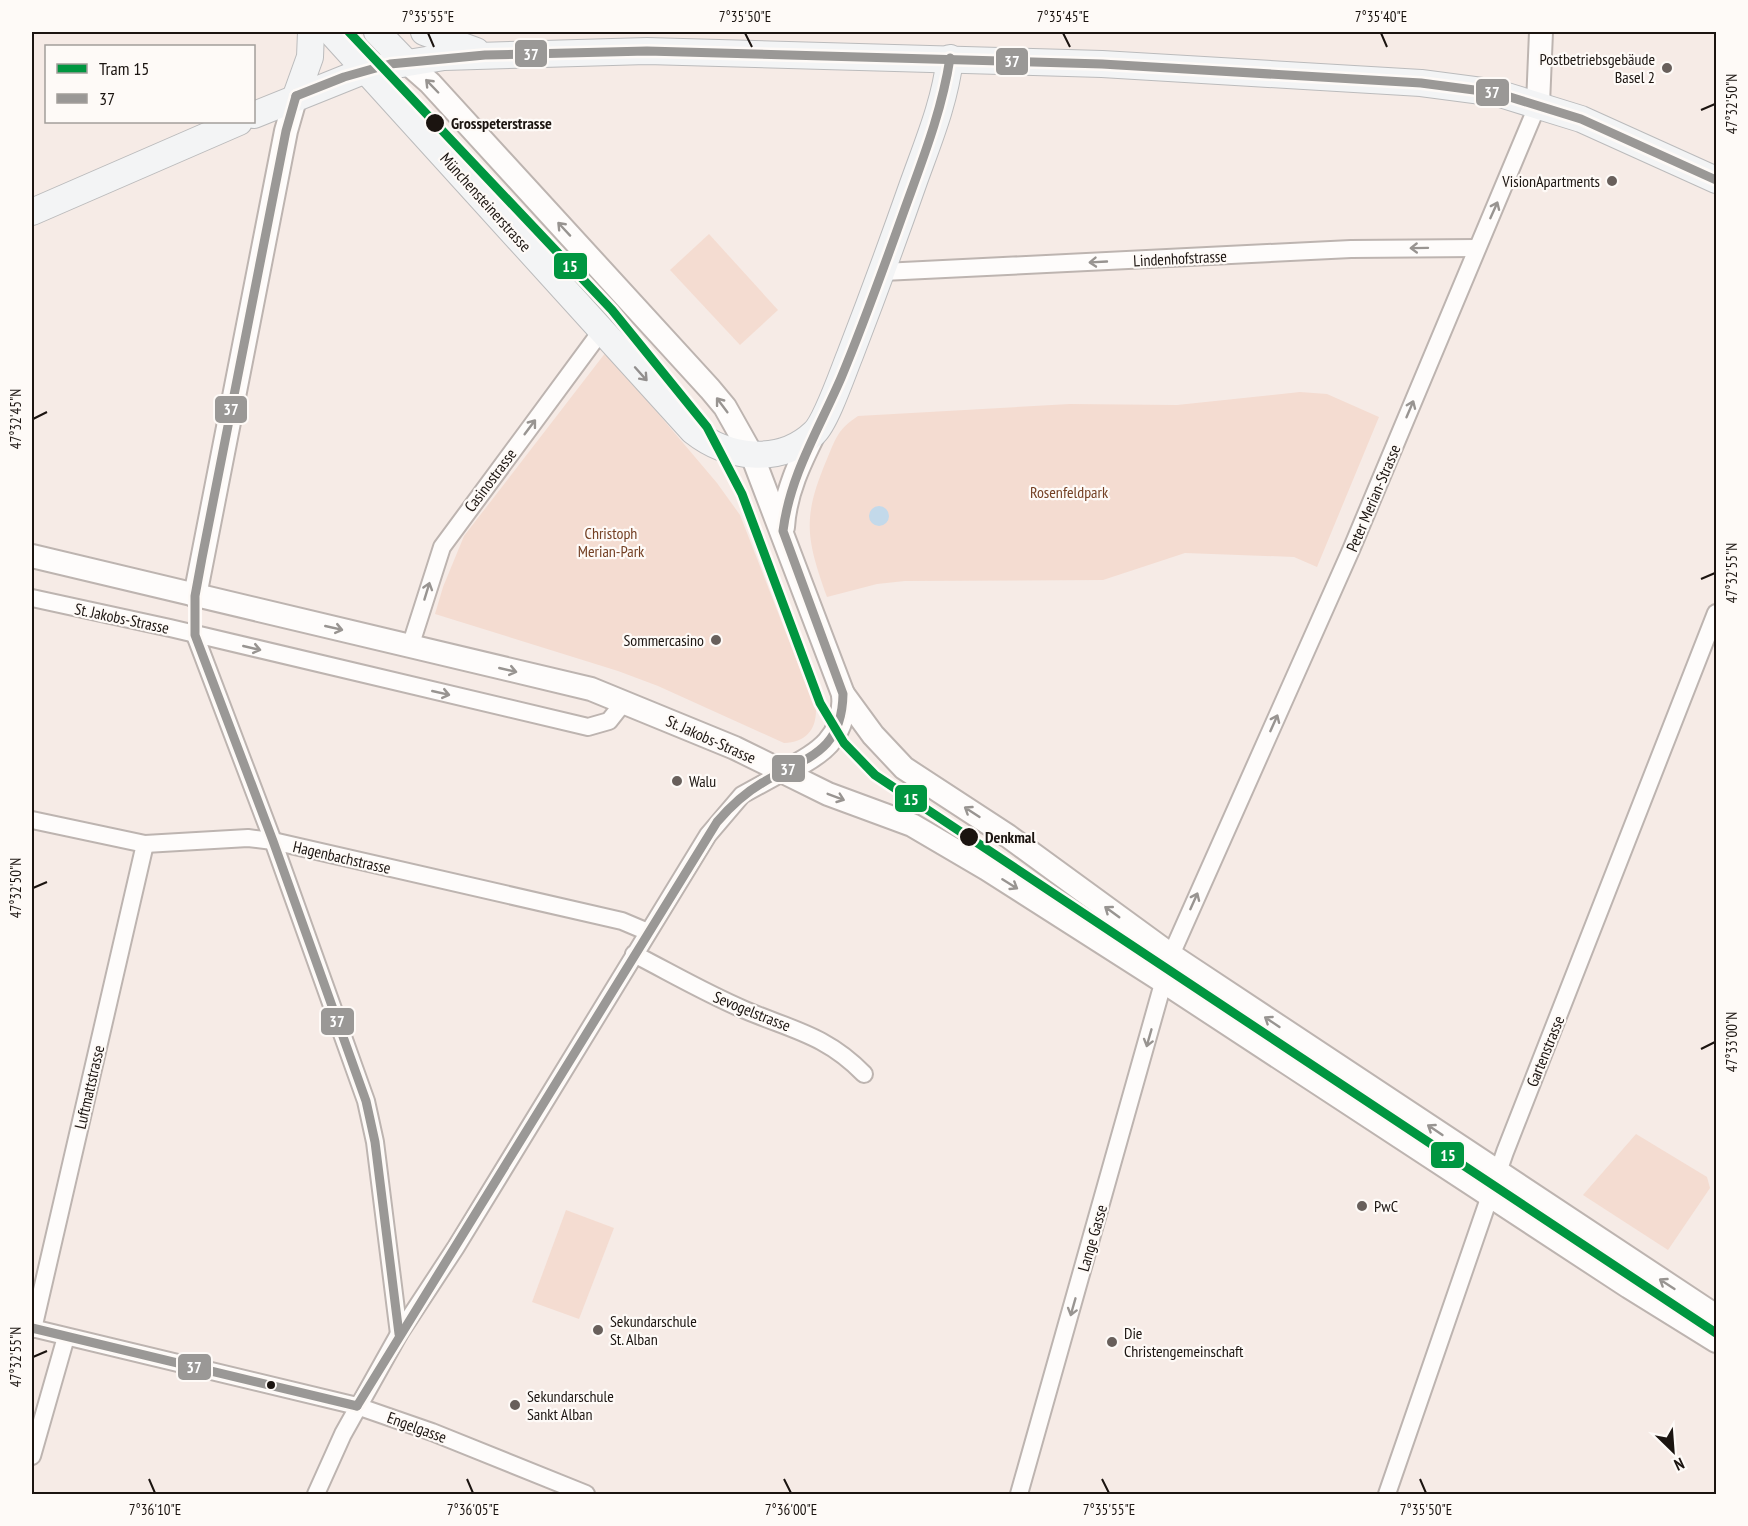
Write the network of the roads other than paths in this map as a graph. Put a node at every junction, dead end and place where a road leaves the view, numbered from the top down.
1 (311, 32) edge
2 (331, 32) edge
3 (377, 32) edge
4 (424, 32) edge
5 (1541, 32) edge
6 (484, 55) junction
7 (950, 58) junction
8 (405, 61) junction
9 (366, 70) junction
10 (296, 96) junction
11 (1538, 104) junction
12 (255, 115) edge
13 (237, 123) edge
14 (1716, 180) edge
15 (32, 212) edge
16 (1478, 248) junction
17 (883, 272) junction
18 (603, 330) junction
19 (815, 432) junction
20 (752, 455) junction
21 (783, 531) junction
22 (32, 556) edge
23 (195, 596) junction
24 (32, 598) edge
25 (1716, 613) edge
26 (195, 635) junction
27 (410, 647) junction
28 (843, 694) junction
29 (624, 702) junction
30 (784, 772) junction
31 (32, 820) edge
32 (273, 841) junction
33 (145, 844) junction
34 (648, 932) junction
35 (634, 954) junction
36 (1171, 955) junction
37 (1164, 982) junction
38 (864, 1074) dead end
39 (1498, 1171) junction
40 (1489, 1194) junction
41 (1716, 1316) edge
42 (32, 1329) edge
43 (399, 1334) junction
44 (66, 1337) junction
45 (1716, 1341) edge
46 (357, 1407) junction
47 (32, 1456) edge
48 (551, 1488) edge
49 (316, 1494) edge
50 (586, 1494) edge
51 (1019, 1494) edge
52 (1387, 1494) edge

1 - 10 main road
2 - 9 main road, Münchensteinerstrasse
3 - 8 main road
4 - 6 main road
5 - 11 main road, Peter Merian-Strasse
6 - 7 main road
6 - 8 main road
7 - 11 main road
7 - 17 main road
8 - 9 main road
20 -> 8 main road
9 - 10 main road
9 - 18 main road, Münchensteinerstrasse
10 - 12 main road
10 - 23 main road
11 - 14 main road
16 -> 11 street, Peter Merian-Strasse
13 - 15 main road
16 -> 17 street, Lindenhofstrasse
36 -> 16 street, Peter Merian-Strasse
17 - 19 main road
18 -> 20 main road, Münchensteinerstrasse
27 -> 18 street, Casinostrasse
19 - 20 main road
19 - 21 main road
20 - 21 main road
21 - 28 main road
22 - 23 main road, St. Jakobs-Strasse
23 -> 27 main road, St. Jakobs-Strasse
24 - 26 street, St. Jakobs-Strasse
25 - 39 street, Gartenstrasse
26 -> 29 street, St. Jakobs-Strasse
26 - 32 street
27 -> 29 main road, St. Jakobs-Strasse
28 - 30 main road
36 -> 28 main road
29 - 30 main road, St. Jakobs-Strasse
30 - 34 street
30 -> 37 main road, St. Jakobs-Strasse
31 - 33 street, Hagenbachstrasse
32 - 33 street, Hagenbachstrasse
32 - 34 street, Hagenbachstrasse
32 - 43 street
33 - 42 street, Luftmattstrasse
34 - 35 street
35 - 38 street, Sevogelstrasse
35 - 43 street
36 - 37 street, Peter Merian-Strasse
39 -> 36 main road
37 - 40 main road, St. Jakobs-Strasse
37 -> 51 street, Lange Gasse
39 - 40 street, Gartenstrasse
41 -> 39 main road
40 - 45 main road, St. Jakobs-Strasse
40 - 52 street, Gartenstrasse
42 - 44 street, Engelgasse
43 - 46 street
44 - 46 street, Engelgasse
44 - 47 street
46 - 48 street, Engelgasse
46 - 49 street
48 - 50 street, Engelgasse

